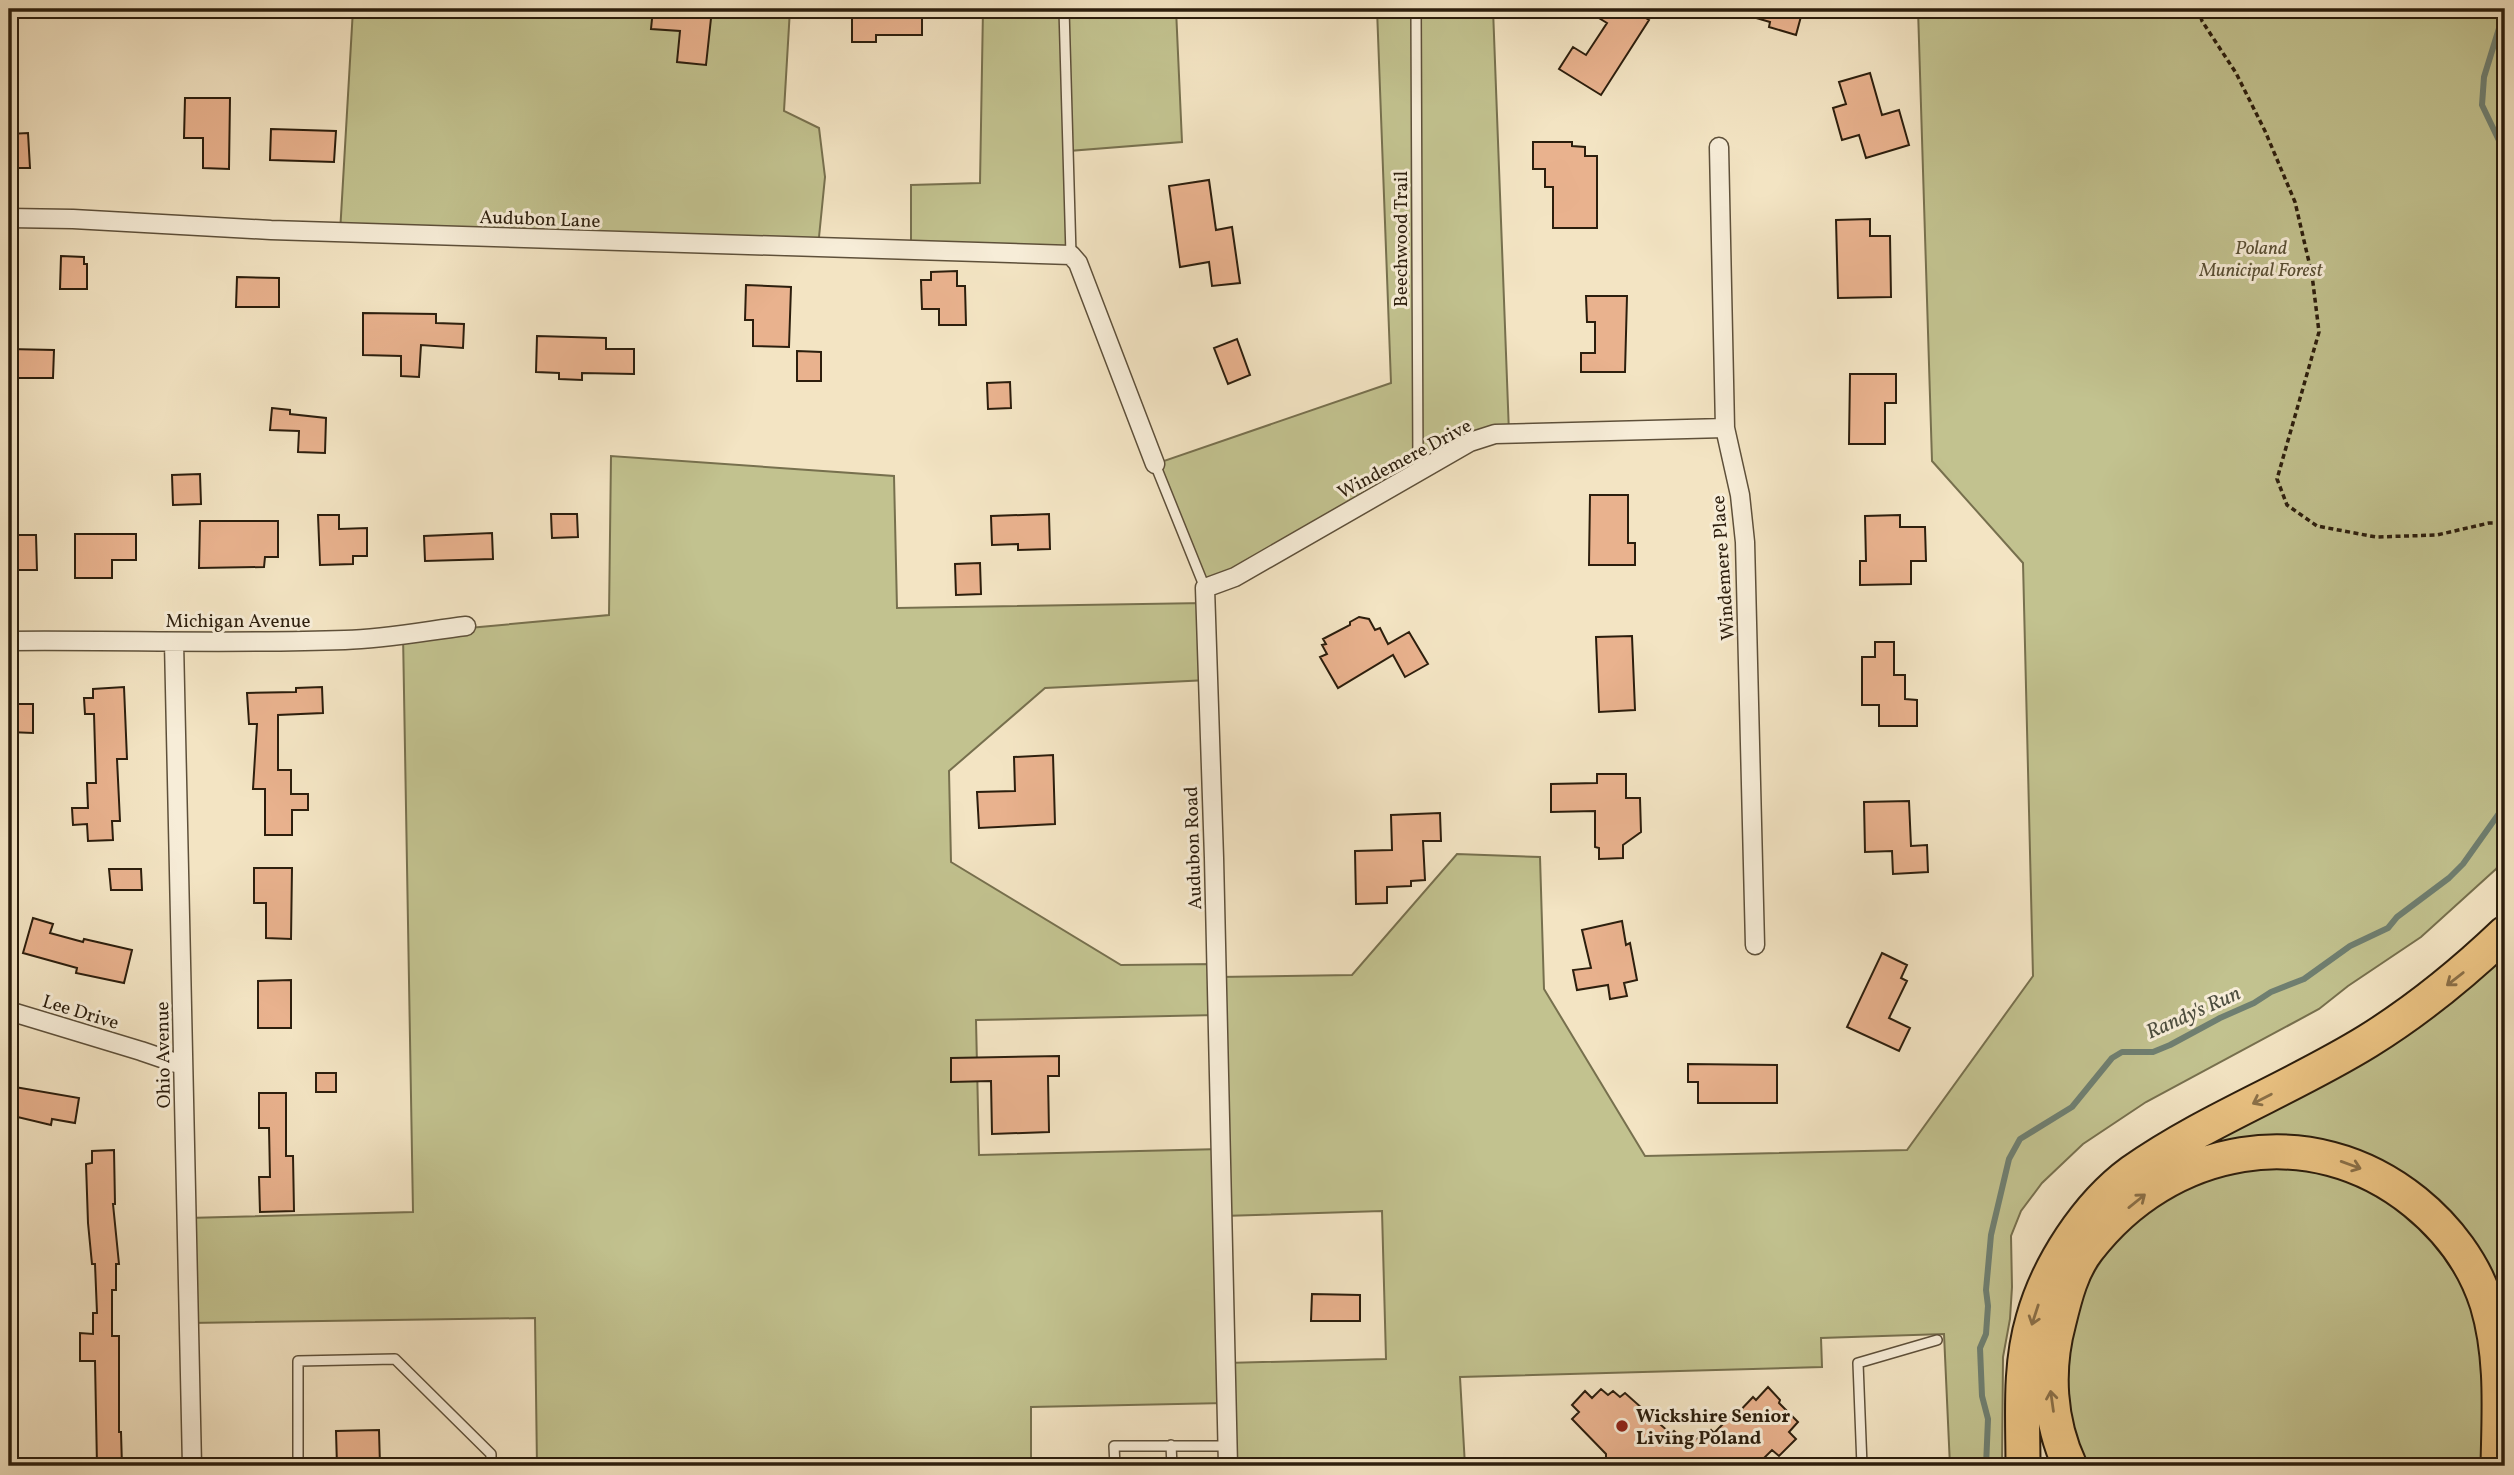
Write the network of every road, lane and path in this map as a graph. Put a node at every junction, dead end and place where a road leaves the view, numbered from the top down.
1 (1064, 9) edge
2 (1416, 9) edge
3 (2199, 9) edge
4 (1719, 147) dead end
5 (9, 218) edge
6 (1070, 255) junction
7 (1725, 428) junction
8 (1155, 464) joint
9 (1418, 470) junction
10 (2505, 523) edge
11 (1205, 588) junction
12 (466, 626) dead end
13 (9, 641) edge
14 (174, 642) junction
15 (2505, 933) edge
16 (1755, 945) dead end
17 (9, 1011) edge
18 (182, 1065) junction
19 (1937, 1340) dead end
20 (1171, 1445) junction
21 (1228, 1446) junction
22 (191, 1466) edge
23 (298, 1466) edge
24 (491, 1466) edge
25 (1115, 1466) edge
26 (1172, 1466) edge
27 (1228, 1466) edge
28 (1862, 1466) edge
29 (2023, 1466) edge
30 (2070, 1466) edge
31 (2498, 1466) edge

1 - 6 lane
2 - 9 lane, Beechwood Trail
3 - 10 path
4 - 7 street, Windemere Place
5 - 6 street, Audubon Lane
6 - 8 street, Audubon Road
7 - 9 street, Windemere Drive
7 - 16 street, Windemere Place
8 - 11 lane, Audubon Road
9 - 11 street, Windemere Drive
11 - 21 street, Audubon Road
12 - 14 street, Michigan Avenue
13 - 14 street, Michigan Avenue
14 - 18 street, Ohio Avenue
15 -> 29 highway
17 - 18 street, Lee Drive
18 - 22 street, Ohio Avenue
19 - 28 lane
20 - 21 lane
20 - 25 lane
20 - 26 lane
21 - 27 street, Audubon Road
23 - 24 lane
30 -> 31 highway

